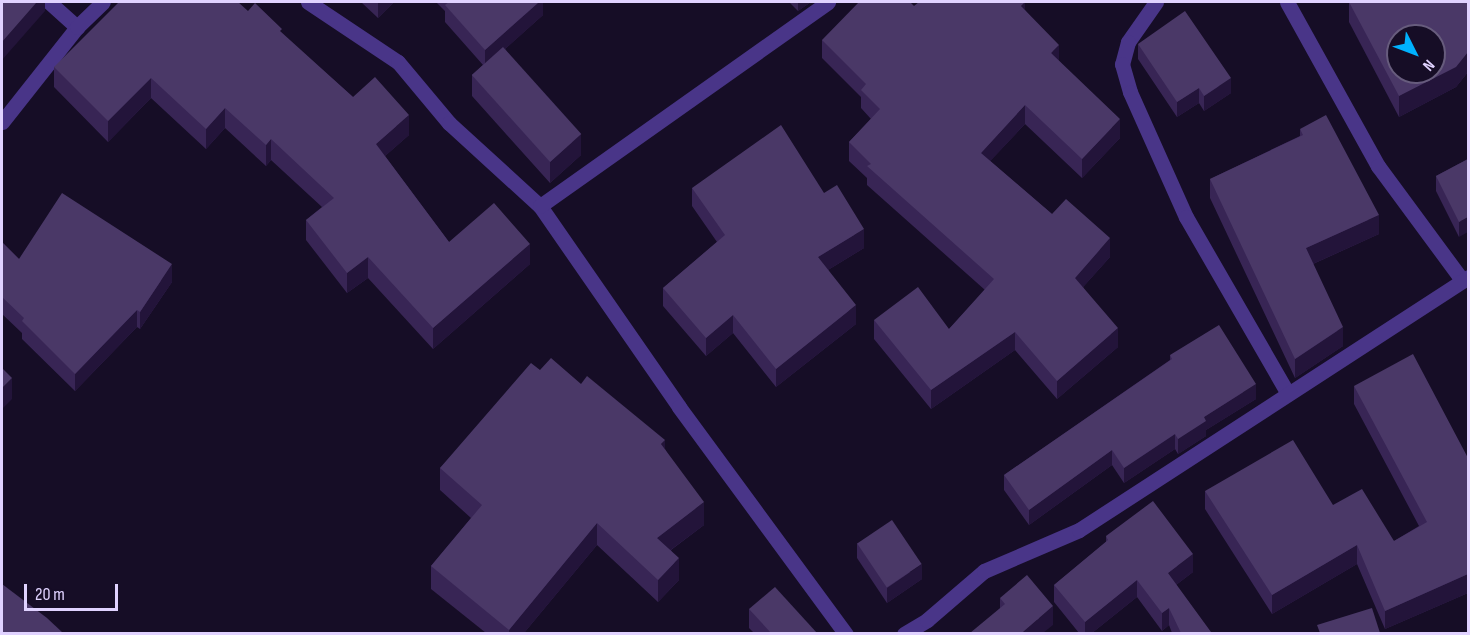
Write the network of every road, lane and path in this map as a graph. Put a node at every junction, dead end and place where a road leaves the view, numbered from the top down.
1 (49, 2) edge
2 (103, 2) edge
3 (308, 2) edge
4 (828, 2) edge
5 (1156, 2) edge
6 (1287, 2) edge
7 (77, 27) junction
8 (2, 122) edge
9 (540, 206) junction
10 (1465, 279) edge
11 (1288, 394) junction
12 (846, 633) edge
13 (904, 633) edge

1 - 7 street
2 - 7 street
3 - 9 street
4 - 9 street
5 - 11 street
6 - 10 street
7 - 8 street
9 - 12 street
10 - 11 street
11 - 13 street

